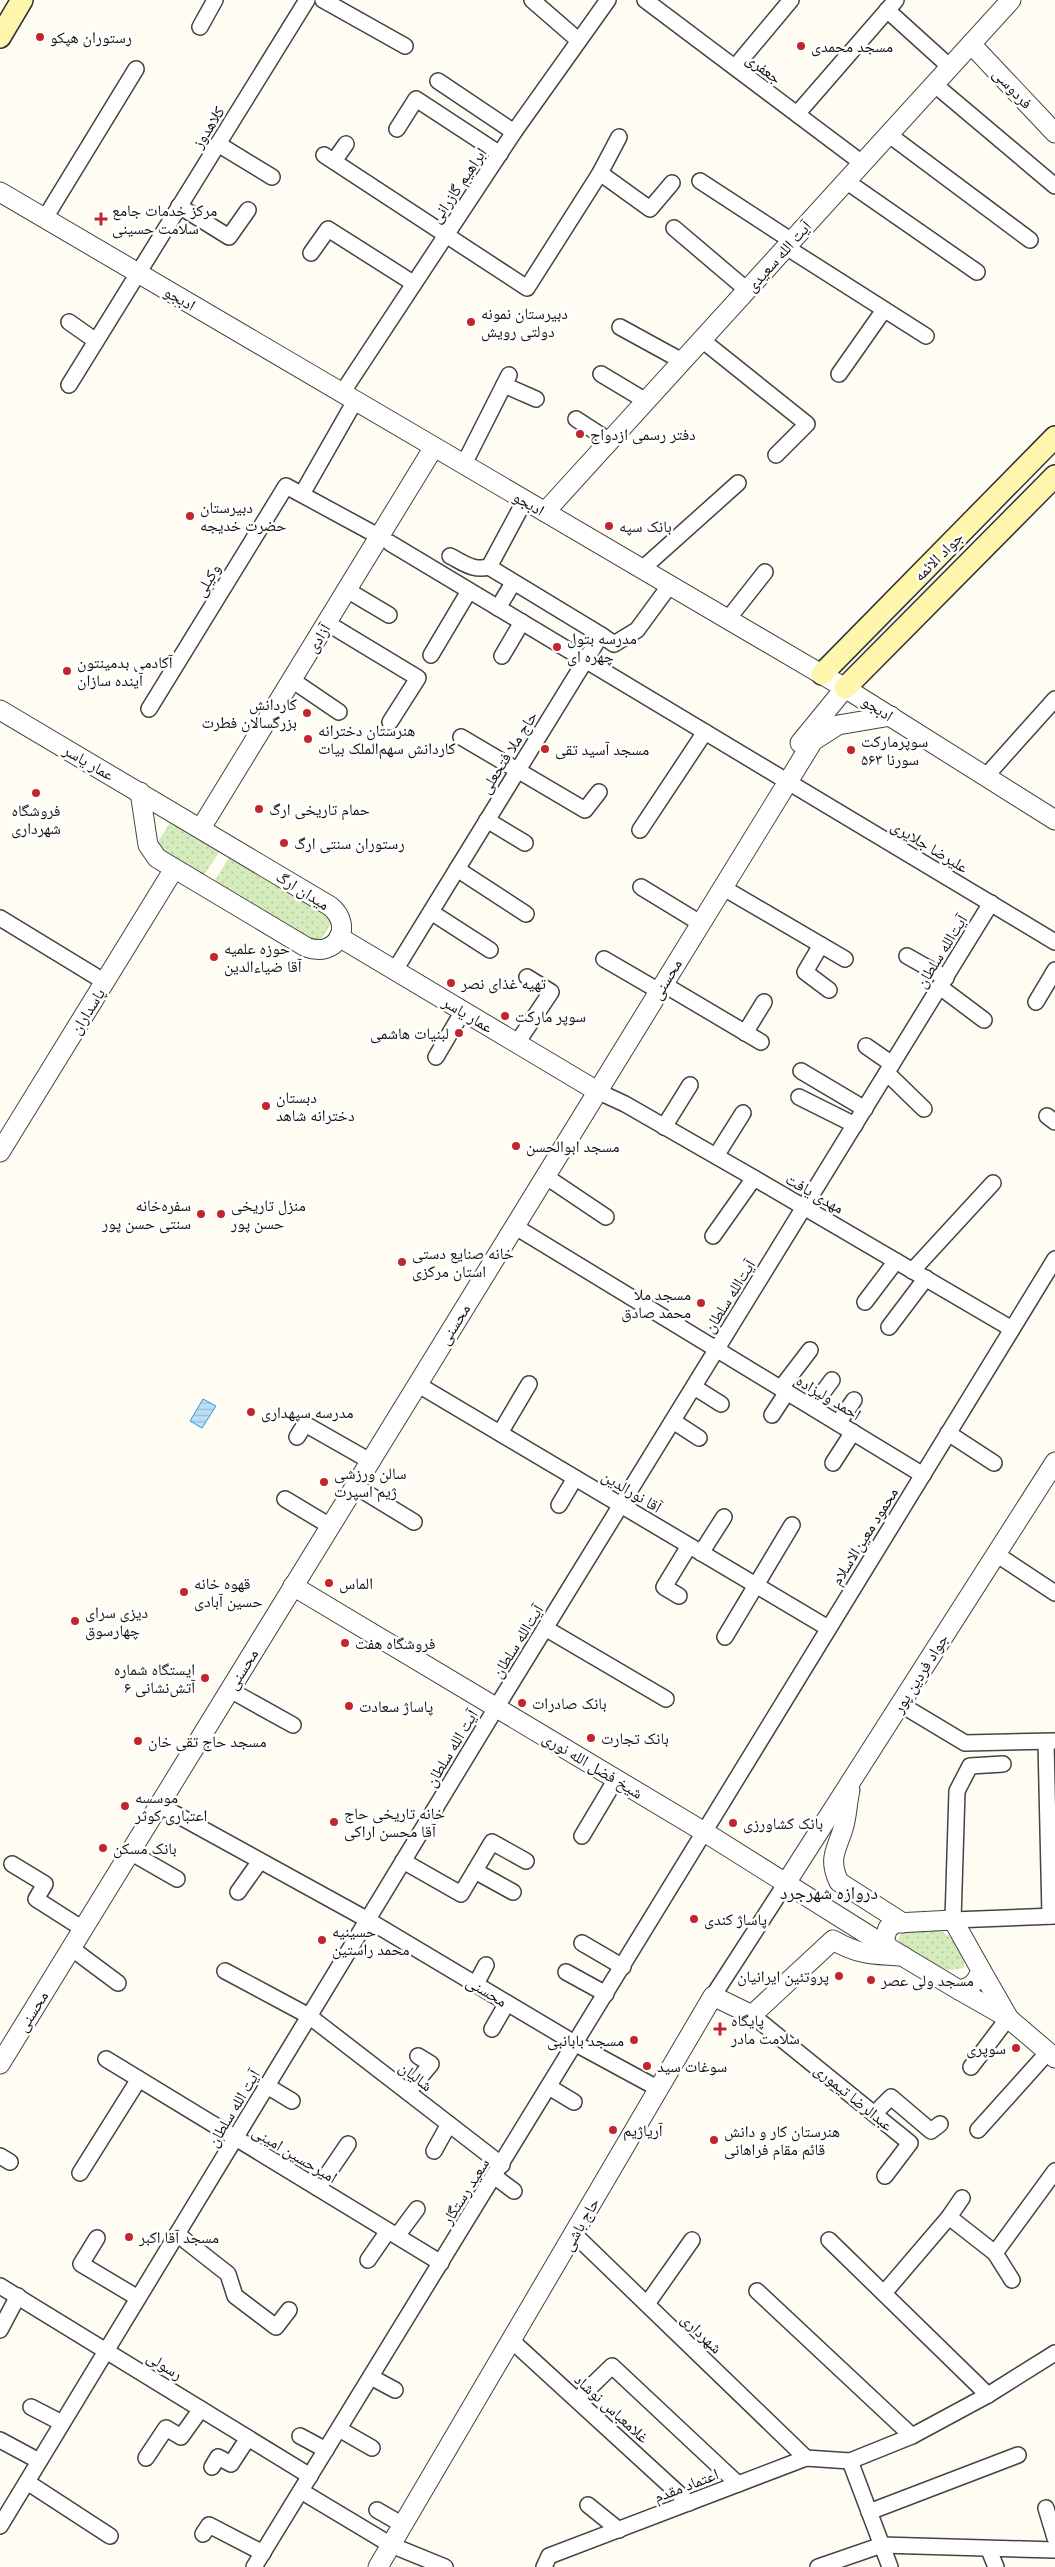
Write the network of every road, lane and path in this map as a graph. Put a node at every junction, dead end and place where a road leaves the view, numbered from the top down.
1 (22, 0) edge
2 (215, 0) edge
3 (307, 0) edge
4 (323, 0) edge
5 (532, 0) edge
6 (608, 0) edge
7 (645, 0) edge
8 (791, 0) edge
9 (1011, 0) edge
10 (891, 5) edge
11 (200, 27) dead end
12 (0, 37) edge
13 (578, 40) junction
14 (971, 44) junction
15 (405, 46) dead end
16 (735, 67) junction
17 (950, 67) junction
18 (136, 70) dead end
19 (438, 81) dead end
20 (934, 84) junction
21 (797, 114) junction
22 (397, 129) dead end
23 (514, 132) junction
24 (1055, 133) edge
25 (888, 134) junction
26 (619, 137) dead end
27 (218, 144) junction
28 (346, 144) dead end
29 (500, 154) junction
30 (862, 163) junction
31 (600, 173) junction
32 (272, 177) dead end
33 (700, 181) dead end
34 (846, 181) junction
35 (672, 183) dead end
36 (1055, 186) edge
37 (0, 192) edge
38 (179, 206) junction
39 (248, 210) dead end
40 (45, 218) junction
41 (674, 228) dead end
42 (447, 233) junction
43 (1030, 240) dead end
44 (789, 244) junction
45 (310, 253) dead end
46 (978, 272) dead end
47 (138, 273) junction
48 (413, 284) junction
49 (747, 290) junction
50 (884, 310) junction
51 (69, 322) dead end
52 (620, 327) dead end
53 (926, 336) dead end
54 (702, 340) junction
55 (96, 341) junction
56 (682, 361) junction
57 (601, 374) dead end
58 (839, 374) dead end
59 (69, 385) dead end
60 (349, 397) junction
61 (536, 399) dead end
62 (646, 401) junction
63 (576, 419) dead end
64 (1055, 437) edge
65 (610, 441) junction
66 (434, 447) junction
67 (776, 455) dead end
68 (464, 464) junction
69 (1055, 476) edge
70 (738, 483) dead end
71 (302, 494) junction
72 (525, 500) junction
73 (545, 512) junction
74 (385, 540) junction
75 (450, 556) dead end
76 (489, 566) junction
77 (642, 569) junction
78 (765, 572) dead end
79 (513, 583) junction
80 (670, 585) junction
81 (347, 590) junction
82 (469, 591) junction
83 (498, 608) junction
84 (389, 615) dead end
85 (728, 619) junction
86 (522, 622) junction
87 (327, 623) junction
88 (600, 635) junction
89 (430, 655) dead end
90 (502, 656) dead end
91 (585, 660) junction
92 (822, 674) junction
93 (292, 680) junction
94 (845, 688) junction
95 (1055, 699) edge
96 (149, 709) dead end
97 (0, 710) edge
98 (339, 712) dead end
99 (891, 716) junction
100 (390, 722) dead end
101 (705, 732) junction
102 (461, 737) dead end
103 (517, 771) junction
104 (986, 775) junction
105 (784, 779) junction
106 (140, 792) junction
107 (599, 792) dead end
108 (178, 814) joint
109 (487, 820) junction
110 (1055, 820) edge
111 (201, 828) junction
112 (640, 830) dead end
113 (525, 843) dead end
114 (174, 869) junction
115 (458, 869) junction
116 (641, 887) dead end
117 (722, 887) junction
118 (991, 903) junction
119 (431, 912) junction
120 (526, 914) dead end
121 (0, 918) edge
122 (696, 921) junction
123 (339, 937) junction
124 (1055, 942) edge
125 (821, 945) junction
126 (490, 950) dead end
127 (907, 956) dead end
128 (604, 959) dead end
129 (845, 960) dead end
130 (395, 970) junction
131 (1055, 970) edge
132 (527, 977) dead end
133 (105, 982) junction
134 (943, 982) junction
135 (657, 987) junction
136 (829, 990) dead end
137 (764, 1002) dead end
138 (1036, 1002) dead end
139 (463, 1011) junction
140 (984, 1020) dead end
141 (746, 1033) junction
142 (761, 1042) dead end
143 (517, 1043) junction
144 (866, 1046) dead end
145 (436, 1057) dead end
146 (889, 1069) junction
147 (801, 1071) dead end
148 (690, 1085) dead end
149 (593, 1089) junction
150 (800, 1097) dead end
151 (865, 1109) junction
152 (924, 1109) dead end
153 (743, 1112) dead end
154 (855, 1125) junction
155 (664, 1127) junction
156 (2, 1146) edge
157 (716, 1156) junction
158 (545, 1176) junction
159 (754, 1178) junction
160 (993, 1183) dead end
161 (804, 1207) junction
162 (606, 1217) dead end
163 (514, 1226) junction
164 (713, 1236) dead end
165 (1055, 1259) edge
166 (896, 1261) junction
167 (912, 1270) junction
168 (926, 1278) junction
169 (865, 1302) dead end
170 (889, 1327) dead end
171 (1012, 1329) junction
172 (717, 1349) junction
173 (810, 1350) dead end
174 (832, 1380) dead end
175 (417, 1384) junction
176 (529, 1384) dead end
177 (694, 1387) junction
178 (784, 1390) junction
179 (854, 1400) dead end
180 (721, 1404) dead end
181 (812, 1407) junction
182 (772, 1415) dead end
183 (673, 1421) junction
184 (838, 1423) junction
185 (853, 1432) junction
186 (500, 1433) junction
187 (948, 1433) junction
188 (297, 1437) dead end
189 (699, 1438) dead end
190 (366, 1459) junction
191 (1055, 1462) edge
192 (833, 1463) dead end
193 (994, 1463) dead end
194 (923, 1474) junction
195 (574, 1478) junction
196 (355, 1486) junction
197 (286, 1499) dead end
198 (621, 1505) junction
199 (559, 1506) dead end
200 (724, 1518) dead end
201 (414, 1522) dead end
202 (326, 1524) junction
203 (792, 1525) dead end
204 (695, 1550) junction
205 (996, 1554) junction
206 (294, 1586) junction
207 (756, 1586) junction
208 (1055, 1593) edge
209 (679, 1596) dead end
210 (545, 1628) junction
211 (828, 1628) junction
212 (725, 1637) dead end
213 (230, 1690) junction
214 (666, 1699) dead end
215 (900, 1704) junction
216 (496, 1708) junction
217 (293, 1725) dead end
218 (1050, 1741) edge
219 (1003, 1764) dead end
220 (616, 1779) junction
221 (851, 1782) junction
222 (159, 1805) junction
223 (706, 1833) junction
224 (582, 1836) dead end
225 (130, 1852) junction
226 (260, 1861) junction
227 (403, 1861) junction
228 (526, 1861) dead end
229 (12, 1864) dead end
230 (475, 1871) junction
231 (177, 1880) dead end
232 (786, 1883) junction
233 (238, 1892) dead end
234 (513, 1892) dead end
235 (1053, 1916) edge
236 (368, 1920) junction
237 (953, 1920) junction
238 (903, 1923) junction
239 (83, 1929) junction
240 (582, 1943) dead end
241 (72, 1948) junction
242 (896, 1952) junction
243 (486, 1965) dead end
244 (623, 1968) junction
245 (980, 1970) junction
246 (225, 1971) dead end
247 (566, 1972) dead end
248 (118, 1983) dead end
249 (476, 1984) junction
250 (960, 1990) junction
251 (606, 1994) junction
252 (713, 1996) junction
253 (507, 2003) junction
254 (752, 2015) junction
255 (309, 2016) junction
256 (1008, 2018) junction
257 (492, 2029) dead end
258 (576, 2044) junction
259 (1052, 2055) edge
260 (418, 2056) dead end
261 (106, 2059) dead end
262 (0, 2064) edge
263 (971, 2067) dead end
264 (139, 2079) junction
265 (266, 2086) junction
266 (549, 2087) junction
267 (658, 2089) junction
268 (408, 2092) junction
269 (292, 2100) dead end
270 (574, 2102) dead end
271 (874, 2114) junction
272 (449, 2124) junction
273 (940, 2124) dead end
274 (978, 2130) dead end
275 (235, 2137) junction
276 (348, 2144) dead end
277 (434, 2151) dead end
278 (498, 2170) junction
279 (1055, 2171) edge
280 (80, 2173) dead end
281 (886, 2176) dead end
282 (318, 2188) junction
283 (514, 2191) dead end
284 (962, 2198) dead end
285 (417, 2209) dead end
286 (949, 2217) junction
287 (393, 2233) junction
288 (177, 2234) junction
289 (574, 2234) junction
290 (97, 2238) dead end
291 (692, 2240) dead end
292 (829, 2240) dead end
293 (994, 2253) junction
294 (368, 2260) dead end
295 (441, 2263) junction
296 (1012, 2280) dead end
297 (0, 2286) edge
298 (757, 2291) dead end
299 (884, 2293) junction
300 (18, 2296) junction
301 (138, 2298) junction
302 (647, 2304) junction
303 (289, 2310) dead end
304 (0, 2330) edge
305 (511, 2340) junction
306 (107, 2350) junction
307 (1055, 2353) edge
308 (371, 2377) junction
309 (395, 2390) dead end
310 (988, 2395) junction
311 (577, 2400) junction
312 (31, 2407) dead end
313 (202, 2409) junction
314 (62, 2423) junction
315 (339, 2429) junction
316 (300, 2436) dead end
317 (912, 2436) junction
318 (248, 2438) junction
319 (0, 2440) edge
320 (372, 2448) dead end
321 (326, 2450) junction
322 (1018, 2455) dead end
323 (146, 2458) dead end
324 (806, 2458) junction
325 (39, 2461) junction
326 (850, 2461) junction
327 (212, 2467) dead end
328 (310, 2476) junction
329 (27, 2482) junction
330 (738, 2484) junction
331 (301, 2491) junction
332 (689, 2503) junction
333 (588, 2505) dead end
334 (1046, 2508) dead end
335 (377, 2510) dead end
336 (869, 2512) junction
337 (2, 2518) edge
338 (403, 2525) junction
339 (619, 2530) junction
340 (203, 2534) dead end
341 (110, 2536) dead end
342 (1055, 2538) edge
343 (391, 2545) junction
344 (882, 2545) junction
345 (989, 2550) junction
346 (1055, 2550) edge
347 (263, 2553) junction
348 (254, 2567) edge
349 (378, 2567) edge
350 (445, 2567) edge
351 (544, 2567) edge
352 (818, 2567) edge
353 (890, 2567) edge
354 (996, 2567) edge

1 - 12 main road
2 - 11 street
3 - 27 street, کلاهدوز
4 - 15 street
5 - 13 street
6 - 13 street, ابراهیم گازرانی
7 - 16 street, جعفری
8 - 16 street
9 - 14 street, آیت الله سعیدی
10 - 17 street
10 - 21 street
13 - 23 street, ابراهیم گازرانی
14 - 17 street, آیت الله سعیدی
14 - 24 street, فردوسی
16 - 21 street, جعفری
17 - 20 street, آیت الله سعیدی
18 - 40 street
19 - 23 street
20 - 25 street, آیت الله سعیدی
20 - 36 street
21 - 30 street, جعفری
22 - 29 street
23 - 29 street, ابراهیم گازرانی
25 - 30 street, آیت الله سعیدی
25 - 43 street
26 - 31 street
27 - 32 street
27 - 38 street, کلاهدوز
28 - 42 street
29 - 42 street, ابراهیم گازرانی
30 - 34 street, آیت الله سعیدی
31 - 35 street
31 - 42 street
33 - 44 street
34 - 44 street, آیت الله سعیدی
34 - 46 street
37 - 40 street, ادبجو
38 - 39 street
38 - 47 street, کلاهدوز
40 - 47 street, ادبجو
41 - 49 street
42 - 48 street, ابراهیم گازرانی
44 - 49 street, آیت الله سعیدی
44 - 50 street
45 - 48 street
47 - 55 street, کلاهدوز
47 - 60 street, ادبجو
48 - 60 street, ابراهیم گازرانی
49 - 54 street, آیت الله سعیدی
50 - 53 street
50 - 58 street
51 - 55 street
52 - 56 street
54 - 56 street, آیت الله سعیدی
54 - 67 street
55 - 59 street, کلاهدوز
56 - 62 street, آیت الله سعیدی
57 - 62 street
60 - 66 street, ادبجو
60 - 71 street
61 - 68 street
62 - 65 street, آیت الله سعیدی
63 - 65 street
64 - 92 main road, جواد الائمه
65 - 73 street, آیت الله سعیدی
66 - 68 street, ادبجو
66 - 74 street, آزادی
68 - 72 street, ادبجو
69 - 94 main road, جواد الائمه
70 - 77 street
71 - 74 street, وکیلی
71 - 96 street, وکیلی
72 - 73 street, ادبجو
72 - 76 street
73 - 77 street, ادبجو
74 - 81 street, آزادی
74 - 82 street, وکیلی
75 - 76 street
76 - 79 street
77 - 80 street, ادبجو
78 - 85 street
79 - 83 street
79 - 88 street
80 - 85 street, ادبجو
80 - 88 street
81 - 84 street
81 - 87 street, آزادی
82 - 83 street, وکیلی
82 - 89 street
83 - 86 street, وکیلی
85 - 92 street, ادبجو
86 - 90 street
86 - 91 street, وکیلی
87 - 93 street, آزادی
87 - 100 street
88 - 91 street, حاج ملا فتحعلی
91 - 101 street, علیرضا جلایری
91 - 103 street, حاج ملا فتحعلی
92 - 94 street, ادبجو
93 - 98 street
93 - 111 street, آزادی
94 - 99 street, ادبجو
94 - 105 street, محسنی
95 - 104 street
97 - 106 street, عمار یاسر
99 - 104 street, ادبجو
99 - 105 street, محسنی
101 - 105 street, علیرضا جلایری
101 - 112 street
102 - 103 street
103 - 107 street
103 - 109 street, حاج ملا فتحعلی
104 - 110 street, ادبجو
105 - 117 street, محسنی
105 - 118 street, علیرضا جلایری
105 - 122 street, محسنی
106 - 108 street, عمار یاسر
106 - 114 street
108 - 111 street, میدان ارگ
109 - 113 street
109 - 115 street, حاج ملا فتحعلی
111 - 123 street, میدان ارگ
114 - 123 street
114 - 133 street, پاسداران
115 - 119 street, حاج ملا فتحعلی
115 - 120 street
116 - 122 street
117 - 122 street, محسنی
117 - 125 street
118 - 124 street, علیرضا جلایری
118 - 134 street, آیت‌الله سلطان
119 - 126 street
119 - 130 street, حاج ملا فتحعلی
121 - 133 street
122 - 135 street, محسنی
123 - 130 street, عمار یاسر
125 - 129 street
125 - 136 street
127 - 134 street
128 - 135 street
130 - 139 street, عمار یاسر
131 - 138 street
132 - 143 street
133 - 156 street, پاسداران
134 - 140 street
134 - 146 street, آیت‌الله سلطان
135 - 141 street
135 - 149 street, محسنی
137 - 141 street
139 - 143 street, عمار یاسر
139 - 145 street
141 - 142 street
143 - 149 street, عمار یاسر
144 - 146 street
146 - 151 street, آیت‌الله سلطان
146 - 152 street
147 - 151 street
148 - 155 street
149 - 155 street, مهدی یافت
149 - 158 street, محسنی
149 - 190 street, محسنی
150 - 154 street
151 - 154 street, آیت‌الله سلطان
153 - 157 street
154 - 161 street, آیت‌الله سلطان
155 - 157 street, مهدی یافت
157 - 159 street, مهدی یافت
158 - 162 street
158 - 163 street, محسنی
159 - 161 street, مهدی یافت
159 - 164 street
160 - 167 street
161 - 166 street, مهدی یافت
161 - 172 street, آیت‌الله سلطان
163 - 172 street, احمد ولیزاده
163 - 175 street, محسنی
165 - 171 street, محمود معین‌الاسلام
166 - 167 street, مهدی یافت
166 - 169 street
167 - 168 street, مهدی یافت
168 - 170 street
168 - 171 street, مهدی یافت
171 - 187 street, محمود معین‌الاسلام
172 - 177 street, آیت‌الله سلطان
172 - 178 street, احمد ولیزاده
173 - 178 street
174 - 181 street
175 - 186 street, آقا نورالدین
175 - 190 street, محسنی
176 - 186 street
177 - 180 street
177 - 183 street, آیت‌الله سلطان
178 - 181 street, احمد ولیزاده
178 - 182 street
179 - 184 street
181 - 184 street, احمد ولیزاده
183 - 189 street
183 - 198 street, آیت‌الله سلطان
184 - 185 street, احمد ولیزاده
185 - 192 street
185 - 194 street, احمد ولیزاده
186 - 195 street, آقا نورالدین
187 - 193 street
187 - 194 street, محمود معین‌الاسلام
188 - 190 street
190 - 196 street, محسنی
190 - 202 street, محسنی
191 - 205 street, جواد فردین پور
194 - 211 street, محمود معین‌الاسلام
195 - 198 street, آقا نورالدین
195 - 199 street
196 - 201 street
196 - 202 street, محسنی
197 - 202 street
198 - 204 street, آقا نورالدین
198 - 210 street, آیت‌الله سلطان
200 - 204 street
202 - 206 street, محسنی
203 - 207 street
204 - 207 street, آقا نورالدین
204 - 209 street
205 - 208 street
205 - 215 street, جواد فردین پور
206 - 213 street, محسنی
206 - 216 street, شیخ فضل الله نوری
207 - 211 street, آقا نورالدین
207 - 212 street
210 - 214 street
210 - 216 street, آیت‌الله سلطان
211 - 223 street, محمود معین‌الاسلام
213 - 217 street
213 - 222 street, محسنی
215 - 218 street
215 - 221 street, جواد فردین پور
216 - 220 street, شیخ فضل الله نوری
216 - 227 street, آیت الله سلطان
218 - 235 street
219 - 237 street
220 - 223 street, شیخ فضل الله نوری
220 - 224 street
221 - 232 street, جواد فردین پور
221 - 238 street
222 - 225 street, محسنی
222 - 226 street, محسنی
223 - 232 street, شیخ فضل الله نوری
223 - 244 street, سعید رستگار
225 - 231 street
225 - 239 street, محسنی
226 - 233 street
226 - 236 street, محسنی
227 - 230 street
227 - 236 street, آیت الله سلطان
228 - 230 street
229 - 239 street
230 - 234 street
232 - 242 street, شیخ فضل الله نوری
232 - 252 street, حاج باشی
235 - 237 street
236 - 249 street, محسنی
236 - 255 street, آیت الله سلطان
237 - 238 street
237 - 245 street
238 - 242 street
239 - 241 street, محسنی
240 - 244 street
241 - 248 street
241 - 262 street, محسنی
242 - 250 street, شیخ فضل الله نوری
242 - 254 street
243 - 249 street
244 - 251 street, سعید رستگار
245 - 250 street
245 - 256 street
246 - 255 street, شالیان
247 - 251 street
249 - 253 street, محسنی
250 - 256 street
251 - 258 street, سعید رستگار
252 - 254 street, عبدالرضا تیموری
252 - 267 street, حاج باشی
253 - 257 street
253 - 258 street, محسنی
254 - 271 street, عبدالرضا تیموری
255 - 265 street, آیت الله سلطان
255 - 268 street, شالیان
256 - 259 street
256 - 263 street
258 - 266 street, سعید رستگار
258 - 267 street, محسنی
259 - 274 street
260 - 268 street
261 - 264 street, امیرحسین امینی
264 - 275 street, امیرحسین امینی
264 - 280 street
265 - 269 street
265 - 275 street, آیت الله سلطان
266 - 270 street
266 - 278 street, سعید رستگار
267 - 289 street, حاج باشی
268 - 272 street, شالیان
271 - 273 street
271 - 281 street, عبدالرضا تیموری
272 - 277 street
272 - 278 street, شالیان
275 - 282 street, امیرحسین امینی
275 - 288 street, آیت الله سلطان
276 - 282 street
278 - 283 street, شالیان
278 - 295 street, سعید رستگار
279 - 293 street
282 - 287 street, امیرحسین امینی
284 - 286 street
285 - 287 street
286 - 293 street
286 - 299 street
287 - 294 street
287 - 295 street, امیرحسین امینی
288 - 301 street, آیت الله سلطان
288 - 303 street
289 - 302 street, شهرداری
289 - 305 street, حاج باشی
290 - 301 street
291 - 302 street
292 - 299 street
293 - 296 street
295 - 308 street, سعید رستگار
297 - 300 street, رسولی
298 - 317 street
299 - 310 street
300 - 304 street
300 - 306 street, رسولی
301 - 306 street, آیت الله سلطان
302 - 324 street, شهرداری
305 - 311 street, غلامعباس نوشاد
305 - 338 street, حاج باشی
306 - 313 street, رسولی
306 - 314 street, آیت الله سلطان
307 - 310 street
308 - 309 street
308 - 315 street, سعید رستگار
310 - 317 street
311 - 330 street
311 - 332 street, غلامعباس نوشاد
312 - 314 street
313 - 318 street, رسولی
313 - 323 street
314 - 325 street, آیت الله سلطان
315 - 320 street
315 - 321 street, سعید رستگار
316 - 321 street
317 - 326 street
318 - 327 street
318 - 328 street, رسولی
319 - 325 street
321 - 328 street, سعید رستگار
322 - 336 street
324 - 326 street, اعتماد مقدم
324 - 330 street, اعتماد مقدم
325 - 329 street, آیت الله سلطان
326 - 336 street
328 - 331 street, سعید رستگار
329 - 337 street, آیت الله سلطان
329 - 341 street
330 - 332 street, اعتماد مقدم
331 - 343 street
331 - 347 street, سعید رستگار
332 - 339 street, اعتماد مقدم
333 - 339 street
334 - 342 street
335 - 338 street
336 - 344 street
338 - 343 street, حاج باشی
339 - 351 street, اعتماد مقدم
340 - 347 street
343 - 349 street, حاج باشی
343 - 350 street
344 - 345 street
344 - 352 street
344 - 353 street
345 - 346 street
345 - 354 street
347 - 348 street, سعید رستگار

